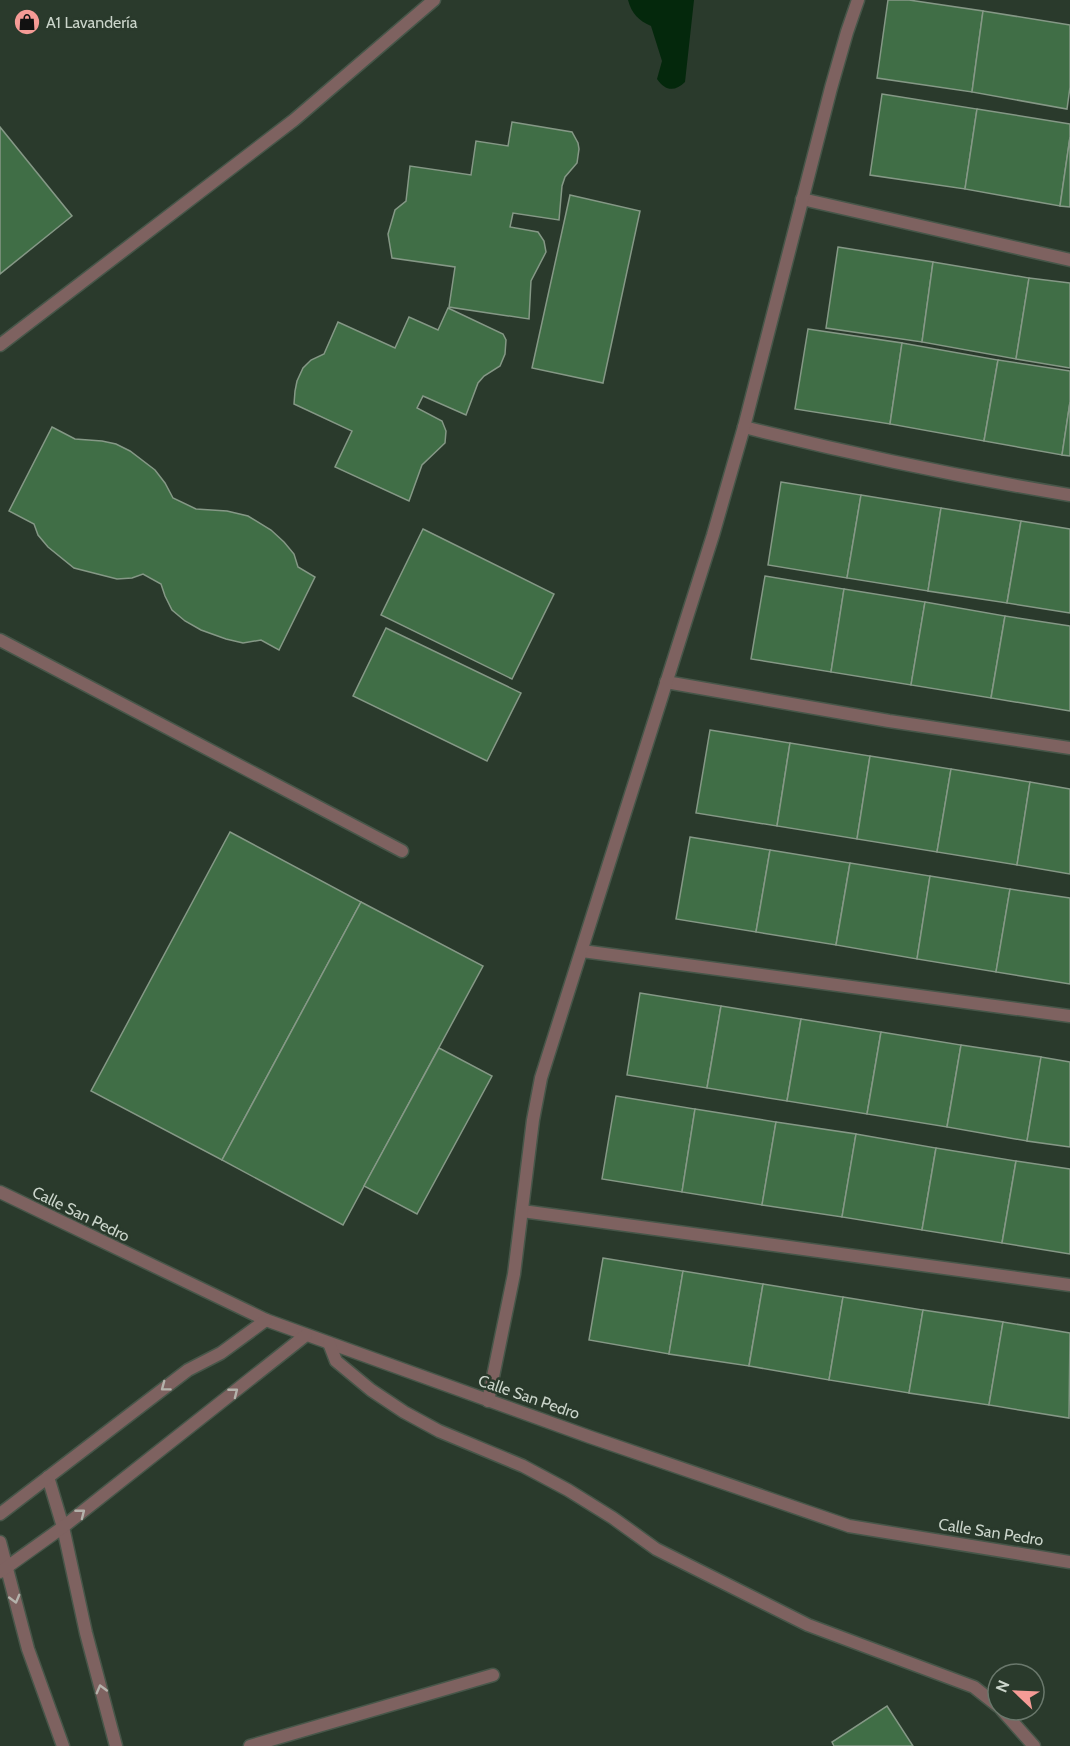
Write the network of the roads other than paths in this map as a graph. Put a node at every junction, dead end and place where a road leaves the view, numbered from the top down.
1 (434, 0) edge
2 (858, 0) edge
3 (802, 199) junction
4 (1070, 260) edge
5 (0, 345) edge
6 (744, 427) junction
7 (1070, 495) edge
8 (0, 640) edge
9 (666, 682) junction
10 (1070, 748) edge
11 (402, 851) dead end
12 (582, 951) junction
13 (1070, 1016) edge
14 (0, 1192) edge
15 (522, 1211) junction
16 (1070, 1285) edge
17 (266, 1320) junction
18 (306, 1335) junction
19 (329, 1343) junction
20 (488, 1401) junction
21 (48, 1477) junction
22 (0, 1514) edge
23 (63, 1527) junction
24 (0, 1542) edge
25 (1070, 1562) edge
26 (3, 1570) edge
27 (493, 1676) dead end
28 (986, 1696) edge
29 (1013, 1722) edge
30 (63, 1746) edge
31 (116, 1746) edge
32 (249, 1746) edge
33 (1034, 1746) edge

1 - 5 street
2 - 3 street
3 - 4 street
3 - 6 street
6 - 7 street
6 - 9 street
8 - 11 street
9 - 10 street
9 - 12 street
12 - 13 street
12 - 15 street
14 - 17 street, Calle San Pedro
15 - 16 street
15 - 20 street
17 - 18 street, Calle San Pedro
17 -> 21 street
18 - 19 street, Calle San Pedro
23 -> 18 street
19 - 20 street, Calle San Pedro
19 - 28 street
20 - 25 street, Calle San Pedro
21 - 22 street
21 - 23 street
23 - 26 street
31 -> 23 street
24 - 26 street
26 -> 30 street
27 - 32 street
29 - 33 street

